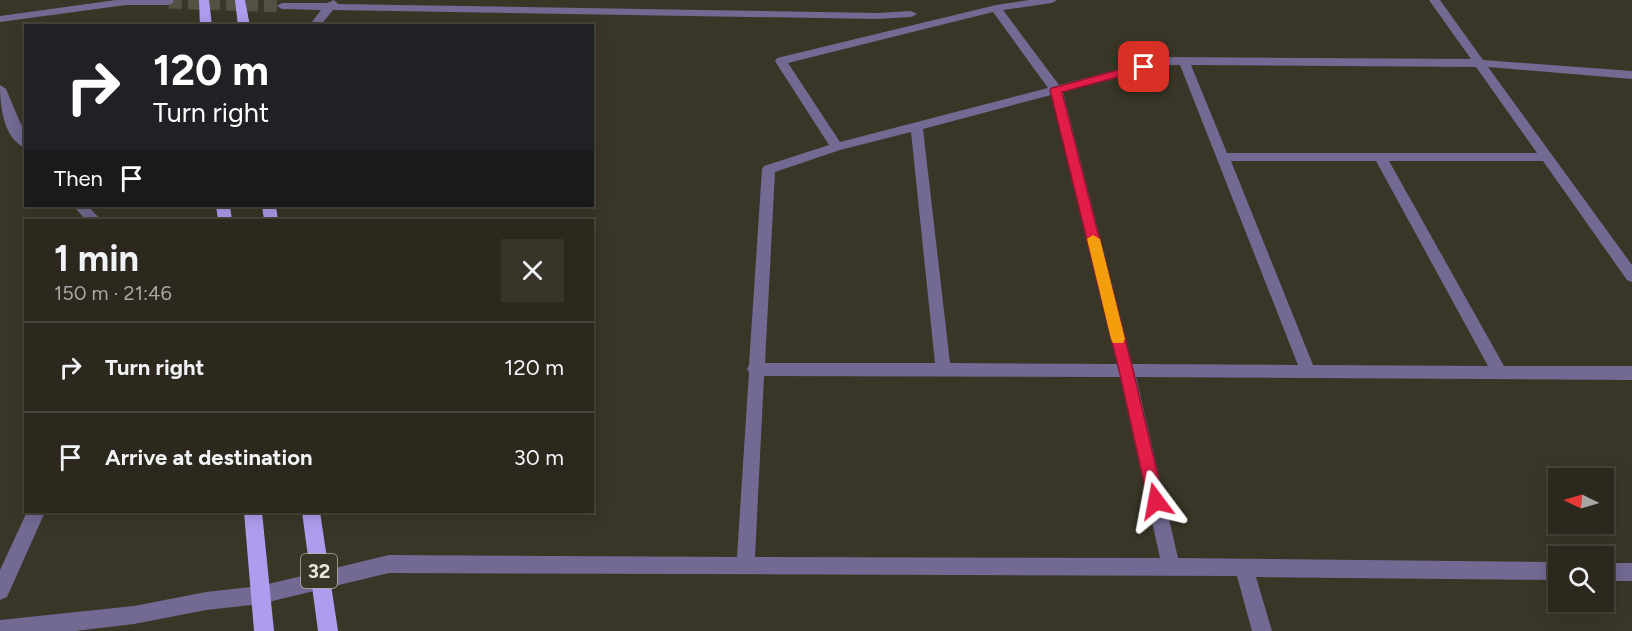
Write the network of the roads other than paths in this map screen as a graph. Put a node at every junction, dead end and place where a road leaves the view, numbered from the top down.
1 (204, 0) edge
2 (240, 0) edge
3 (1052, 0) edge
4 (1434, 0) edge
5 (169, 2) dead end
6 (333, 3) edge
7 (282, 6) dead end
8 (996, 8) junction
9 (911, 14) dead end
10 (0, 19) edge
11 (206, 24) edge
12 (244, 24) edge
13 (316, 24) edge
14 (1184, 61) junction
15 (1479, 63) junction
16 (1632, 75) edge
17 (0, 89) edge
18 (1056, 90) junction
19 (917, 127) junction
20 (24, 142) edge
21 (837, 147) junction
22 (1222, 157) junction
23 (1380, 157) junction
24 (1547, 157) junction
25 (82, 207) edge
26 (93, 219) edge
27 (1632, 276) edge
28 (755, 369) junction
29 (943, 369) junction
30 (1126, 370) junction
31 (1308, 371) junction
32 (1500, 373) junction
33 (1632, 373) edge
34 (36, 513) edge
35 (253, 513) edge
36 (311, 513) edge
37 (745, 566) junction
38 (1171, 567) junction
39 (1244, 568) junction
40 (1548, 571) edge
41 (1614, 572) edge
42 (1632, 572) edge
43 (320, 581) junction
44 (0, 591) edge
45 (260, 595) junction
46 (0, 630) edge
47 (264, 631) edge
48 (328, 631) edge
49 (1262, 631) edge

1 - 11 main road
2 - 12 main road
3 - 8 street
4 - 15 street
5 - 10 street
6 - 7 street
6 - 9 street
6 - 13 street
8 - 18 street
8 - 21 street
14 - 15 street
14 - 18 street
14 - 22 street
15 - 16 street
15 - 24 street
17 - 20 street
18 - 19 street
18 - 30 street
19 - 21 street
19 - 29 street
21 - 28 street
22 - 23 street
22 - 31 street
23 - 24 street
23 - 32 street
24 - 27 street
25 - 26 street
28 - 29 street
28 - 37 street
29 - 30 street
30 - 31 street
30 - 38 street
31 - 32 street
32 - 33 street
34 - 44 street
35 - 45 main road
36 - 43 main road, 32
37 - 38 street
37 - 43 street
38 - 39 street
39 - 40 street
39 - 49 street
41 - 42 street
43 - 45 street
43 - 48 main road, 32
45 - 46 street
45 - 47 main road

